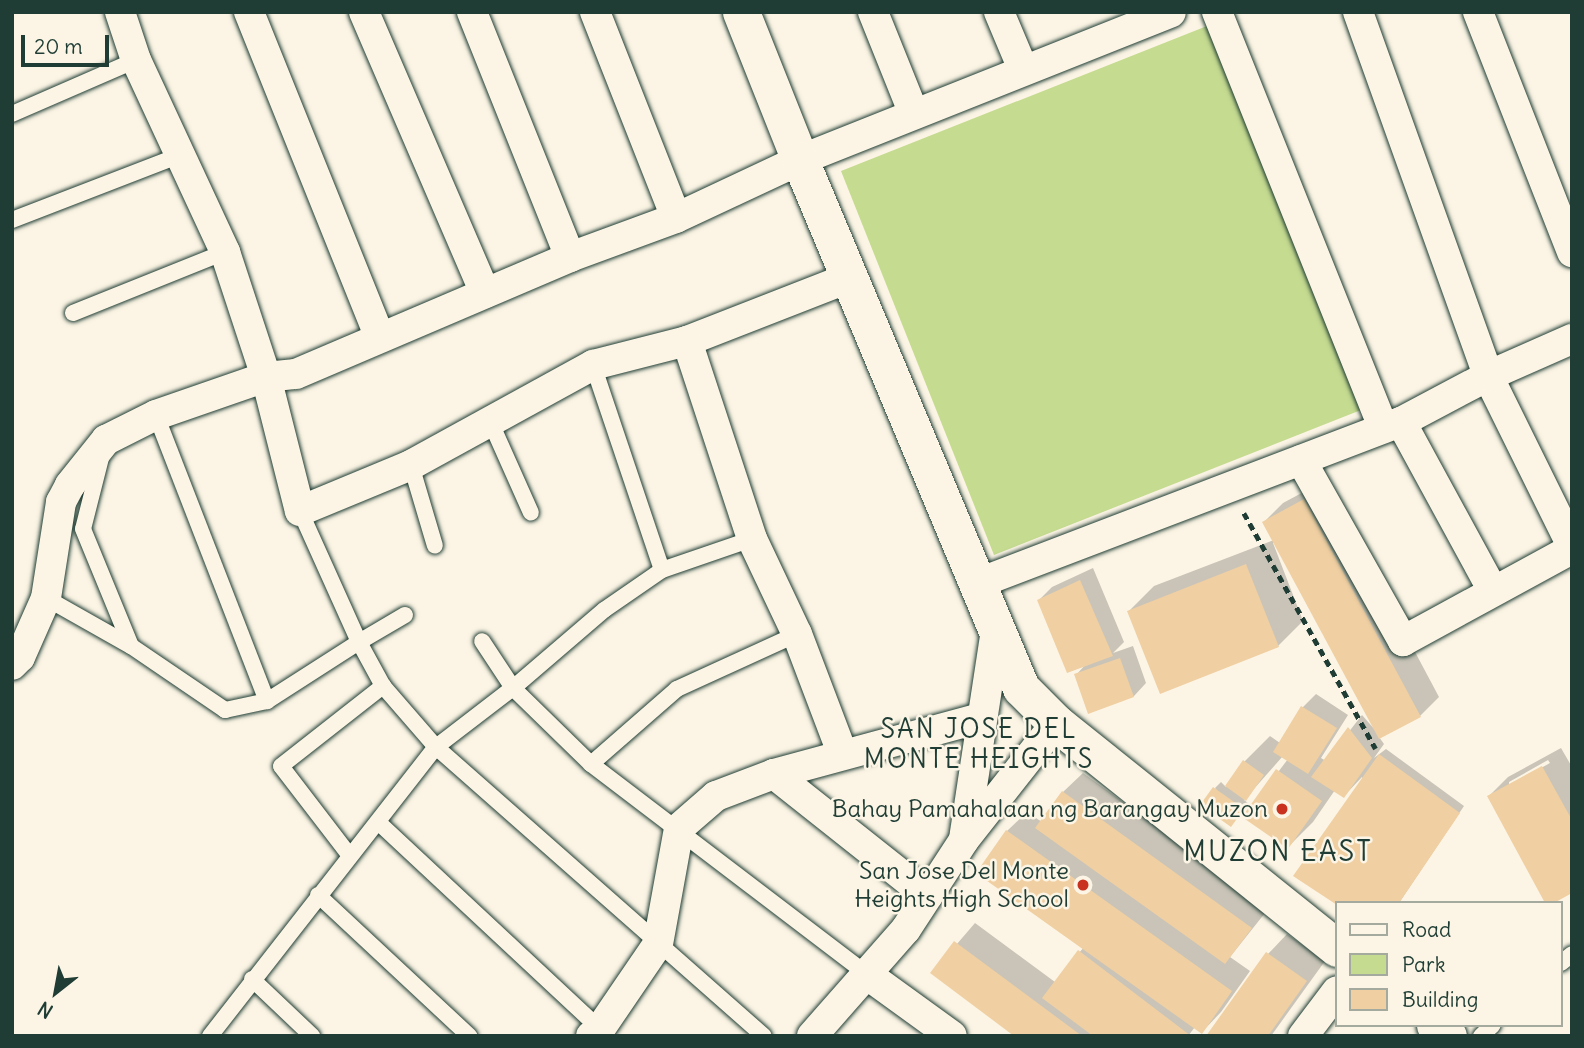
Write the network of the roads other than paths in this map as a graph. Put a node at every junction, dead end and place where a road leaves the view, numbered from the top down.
1 (120, 12) edge
2 (249, 12) edge
3 (364, 12) edge
4 (472, 12) edge
5 (595, 12) edge
6 (741, 12) edge
7 (873, 12) edge
8 (999, 12) edge
9 (1171, 12) edge
10 (1217, 12) edge
11 (1358, 12) edge
12 (1478, 12) edge
13 (1119, 22) edge
14 (136, 60) junction
15 (1023, 69) junction
16 (12, 114) edge
17 (914, 114) junction
18 (183, 154) junction
19 (800, 160) junction
20 (676, 218) junction
21 (12, 220) edge
22 (225, 251) junction
23 (1572, 252) edge
24 (570, 257) junction
25 (849, 278) junction
26 (485, 293) junction
27 (73, 313) dead end
28 (380, 338) junction
29 (1572, 339) edge
30 (687, 341) junction
31 (593, 365) junction
32 (1488, 376) junction
33 (266, 377) junction
34 (156, 415) junction
35 (491, 423) junction
36 (1392, 425) junction
37 (106, 440) junction
38 (1301, 460) junction
39 (411, 465) junction
40 (300, 511) junction
41 (531, 513) dead end
42 (752, 538) junction
43 (435, 545) dead end
44 (1572, 547) edge
45 (662, 570) junction
46 (976, 584) junction
47 (1493, 591) junction
48 (47, 598) junction
49 (405, 615) dead end
50 (996, 631) junction
51 (797, 634) junction
52 (482, 641) dead end
53 (359, 642) junction
54 (131, 646) junction
55 (16, 661) edge
56 (383, 686) junction
57 (513, 688) junction
58 (267, 701) junction
59 (980, 718) junction
60 (1056, 723) junction
61 (436, 747) junction
62 (843, 755) junction
63 (591, 764) junction
64 (774, 774) junction
65 (378, 822) junction
66 (679, 828) junction
67 (964, 840) junction
68 (350, 856) junction
69 (318, 895) junction
70 (928, 896) junction
71 (658, 944) junction
72 (1336, 947) edge
73 (865, 973) junction
74 (252, 979) junction
75 (1336, 992) edge
76 (599, 1034) edge
77 (210, 1036) edge
78 (312, 1036) edge
79 (469, 1036) edge
80 (764, 1036) edge
81 (811, 1036) edge
82 (952, 1036) edge
83 (1303, 1036) edge

1 - 14 street
2 - 28 street
3 - 26 street
4 - 24 street
5 - 20 street
6 - 19 street
7 - 17 street
8 - 15 street
9 - 13 street
10 - 36 street
11 - 32 street
12 - 23 street
13 - 15 street
14 - 16 lane
14 - 18 street
15 - 17 street
17 - 19 street
18 - 21 lane
18 - 22 street
19 - 20 street
19 - 25 street
20 - 24 street
22 - 27 lane
22 - 33 street
24 - 26 street
25 - 30 street
25 - 46 street
26 - 28 street
28 - 33 street
29 - 32 street
30 - 31 street
30 - 42 street
31 - 35 street
31 - 45 lane
32 - 36 street
32 - 44 street
33 - 34 street
33 - 40 street
34 - 37 street
34 - 58 lane
35 - 39 street
35 - 41 lane
36 - 38 street
36 - 47 street
37 - 48 street
37 - 54 lane
38 - 46 street
38 - 47 street
39 - 40 street
39 - 43 lane
40 - 53 lane
42 - 45 lane
42 - 51 street
44 - 47 street
45 - 57 lane
46 - 50 street
48 - 54 lane
48 - 55 street
49 - 53 lane
50 - 59 street
50 - 60 street
51 - 62 street
51 - 63 lane
52 - 57 lane
53 - 56 lane
53 - 58 lane
54 - 58 lane
56 - 61 lane
56 - 68 lane
57 - 61 lane
57 - 63 lane
59 - 62 street
59 - 67 street
60 - 67 street
60 - 72 street
61 - 65 lane
61 - 71 lane
62 - 64 street
63 - 66 lane
64 - 66 street
64 - 70 street
65 - 68 lane
65 - 76 lane
66 - 71 street
66 - 73 lane
67 - 70 street
68 - 69 lane
69 - 74 lane
69 - 79 lane
70 - 73 street
71 - 76 street
71 - 80 lane
73 - 81 street
73 - 82 street
74 - 77 lane
74 - 78 lane
75 - 83 street

